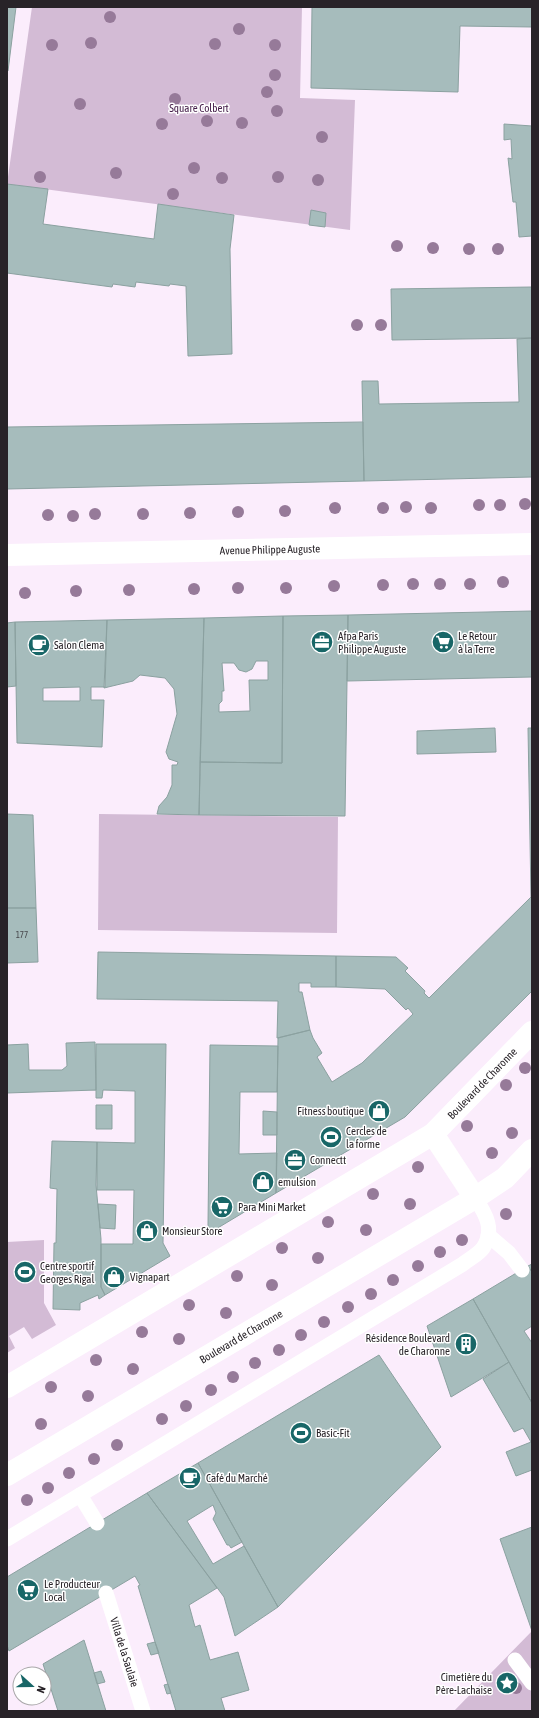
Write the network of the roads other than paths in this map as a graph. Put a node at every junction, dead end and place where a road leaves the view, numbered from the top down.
1 (532, 544) edge
2 (7, 555) edge
3 (532, 1032) edge
4 (432, 1134) junction
5 (532, 1150) edge
6 (475, 1198) junction
7 (488, 1235) junction
8 (522, 1270) dead end
9 (7, 1387) edge
10 (7, 1475) edge
11 (80, 1495) junction
12 (97, 1523) dead end
13 (7, 1539) edge
14 (106, 1593) dead end
15 (514, 1660) dead end
16 (532, 1683) edge
17 (143, 1711) edge

1 - 2 main road, Avenue Philippe Auguste
3 - 4 main road, Boulevard de Charonne
4 - 6 main road
4 - 9 main road, Boulevard de Charonne
5 - 6 main road, Boulevard de Charonne
6 - 7 lane
6 - 10 main road, Boulevard de Charonne
7 - 8 lane
7 - 11 lane
11 - 12 lane
11 - 13 lane
14 - 17 lane, Villa de la Saulaie
15 - 16 lane

